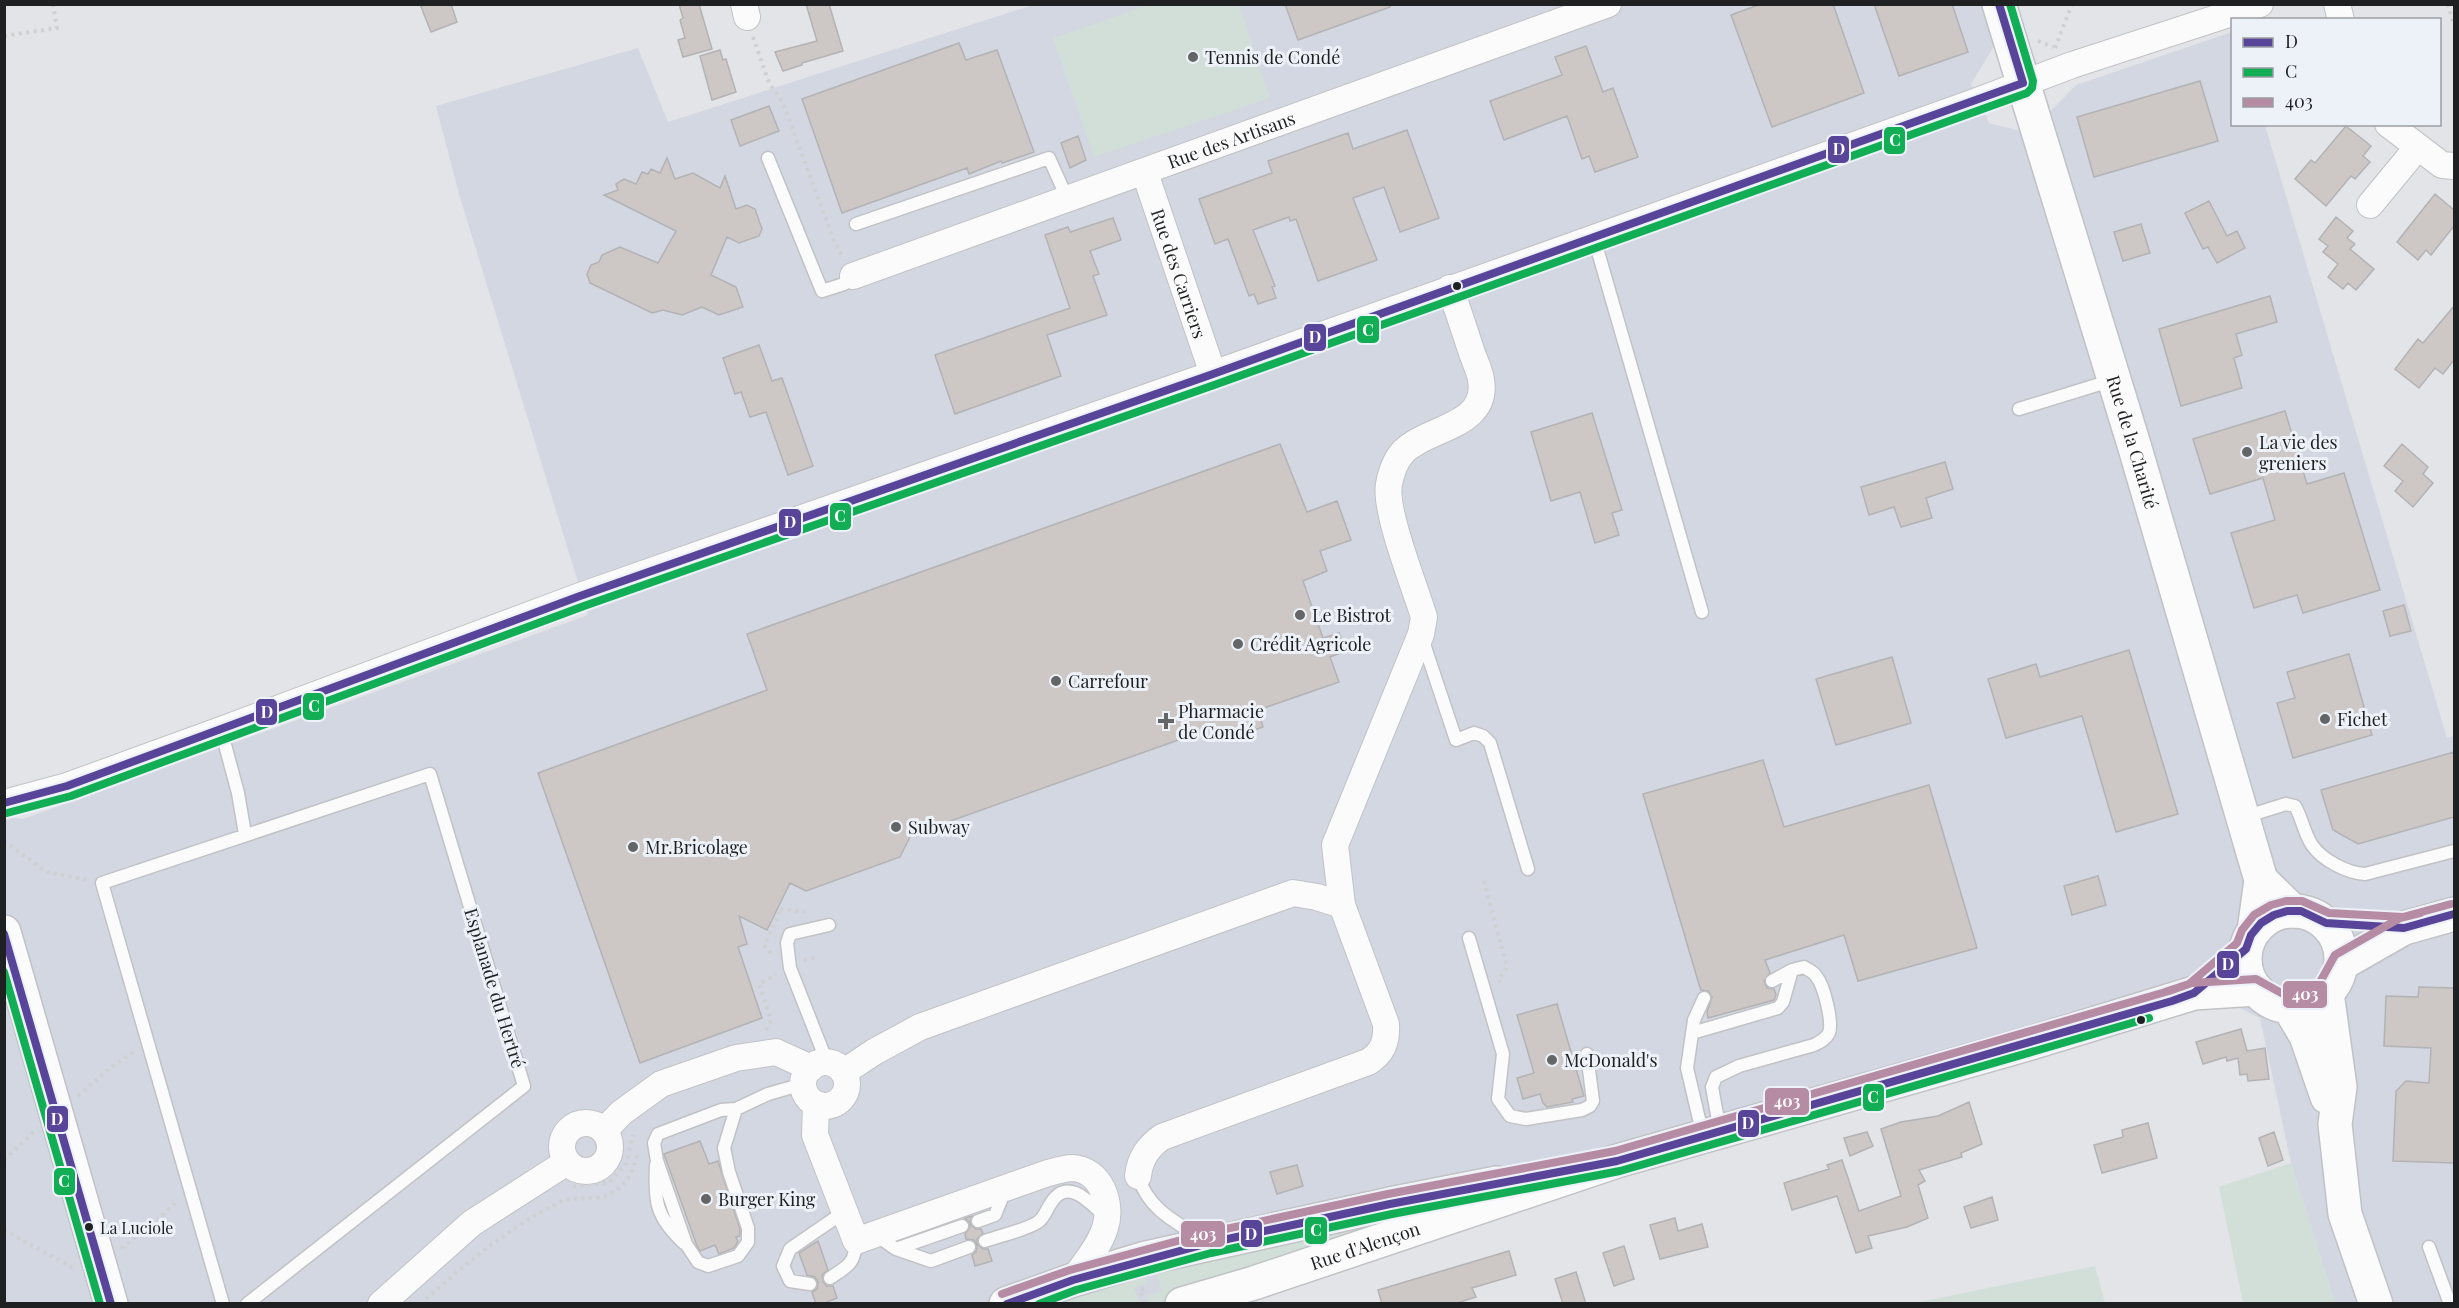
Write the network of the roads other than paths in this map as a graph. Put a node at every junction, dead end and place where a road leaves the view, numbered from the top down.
1 (1608, 4) edge
2 (1999, 4) edge
3 (2260, 4) edge
4 (2023, 83) junction
5 (2390, 126) edge
6 (2417, 148) junction
7 (768, 158) dead end
8 (2454, 166) edge
9 (1145, 172) junction
10 (1068, 200) junction
11 (2370, 206) dead end
12 (856, 224) dead end
13 (1594, 238) junction
14 (853, 276) joint
15 (1450, 288) junction
16 (1213, 375) junction
17 (2114, 380) junction
18 (2019, 409) dead end
19 (1702, 612) dead end
20 (1421, 634) junction
21 (221, 730) junction
22 (4, 803) edge
23 (2243, 817) junction
24 (245, 834) junction
25 (2454, 851) edge
26 (1528, 869) dead end
27 (2261, 880) junction
28 (1342, 905) junction
29 (2293, 911) junction
30 (2454, 914) edge
31 (2326, 924) junction
32 (829, 926) dead end
33 (2404, 928) junction
34 (4, 932) edge
35 (1469, 938) dead end
36 (2250, 940) junction
37 (2342, 964) junction
38 (1792, 970) junction
39 (1772, 981) dead end
40 (2256, 989) junction
41 (2194, 993) junction
42 (2327, 993) junction
43 (1704, 998) dead end
44 (2289, 1007) junction
45 (1692, 1033) junction
46 (1587, 1054) dead end
47 (820, 1078) junction
48 (736, 1110) junction
49 (2335, 1124) junction
50 (604, 1131) junction
51 (1712, 1134) junction
52 (1617, 1161) junction
53 (567, 1162) junction
54 (1138, 1176) joint
55 (1007, 1187) junction
56 (844, 1212) junction
57 (1107, 1218) junction
58 (978, 1221) dead end
59 (962, 1226) dead end
60 (866, 1238) junction
61 (985, 1241) dead end
62 (1209, 1243) junction
63 (969, 1247) dead end
64 (2429, 1247) dead end
65 (896, 1249) junction
66 (830, 1278) dead end
67 (1073, 1280) junction
68 (810, 1284) dead end
69 (111, 1304) edge
70 (223, 1304) edge
71 (247, 1304) edge
72 (381, 1304) edge
73 (1005, 1304) edge
74 (1182, 1304) edge
75 (2376, 1304) edge
76 (2450, 1304) edge

1 - 9 street, Rue des Artisans
2 - 4 main road, Rue de la Charité
3 - 4 street
4 - 13 street
4 - 17 main road, Rue de la Charité
5 - 6 street
6 - 8 street
6 - 11 street
7 - 14 lane
9 - 10 street, Rue des Artisans
9 - 16 street, Rue des Carriers
10 - 12 lane
10 - 14 street, Rue des Artisans
13 - 15 street
13 - 19 lane
15 - 16 street
15 - 20 street
16 - 21 street
17 - 18 lane
17 - 23 main road, Rue de la Charité
20 - 26 lane
20 - 28 street
21 - 22 street
21 - 24 lane
23 - 25 lane
23 - 27 main road, Rue de la Charité
24 - 70 lane, Esplanade du Hertré
24 - 71 lane, Esplanade du Hertré
27 - 29 main road, Rue de la Charité
27 - 36 main road, Rue de la Charité
28 - 47 street
28 - 54 street
29 - 31 main road
29 - 36 main road
30 - 33 main road
31 - 33 main road
31 - 37 main road
32 - 47 lane
33 - 37 main road
34 - 69 main road
35 - 46 lane
36 - 40 main road
36 - 41 main road, Rue d'Alençon
37 - 42 main road
38 - 39 lane
38 - 45 lane
38 - 51 lane
40 - 41 main road, Rue d'Alençon
40 - 44 main road
41 - 51 main road, Rue d'Alençon
42 - 44 main road
42 - 49 main road
43 - 45 lane
44 - 49 main road
45 - 51 lane
47 - 48 lane
47 - 50 street
47 - 56 street
48 - 48 lane
49 - 75 main road
50 - 53 street
50 - 53 street
51 - 52 main road, Rue d'Alençon
52 - 62 main road, Rue d'Alençon
52 - 74 main road, Rue d'Alençon
53 - 72 street
54 - 62 lane
55 - 57 street
55 - 58 lane
55 - 60 street
56 - 60 street
56 - 68 lane
57 - 61 lane
57 - 67 street
59 - 65 lane
60 - 65 lane
60 - 66 lane
62 - 67 main road, Rue d'Alençon
63 - 65 lane
64 - 76 lane
67 - 73 main road, Rue d'Alençon

